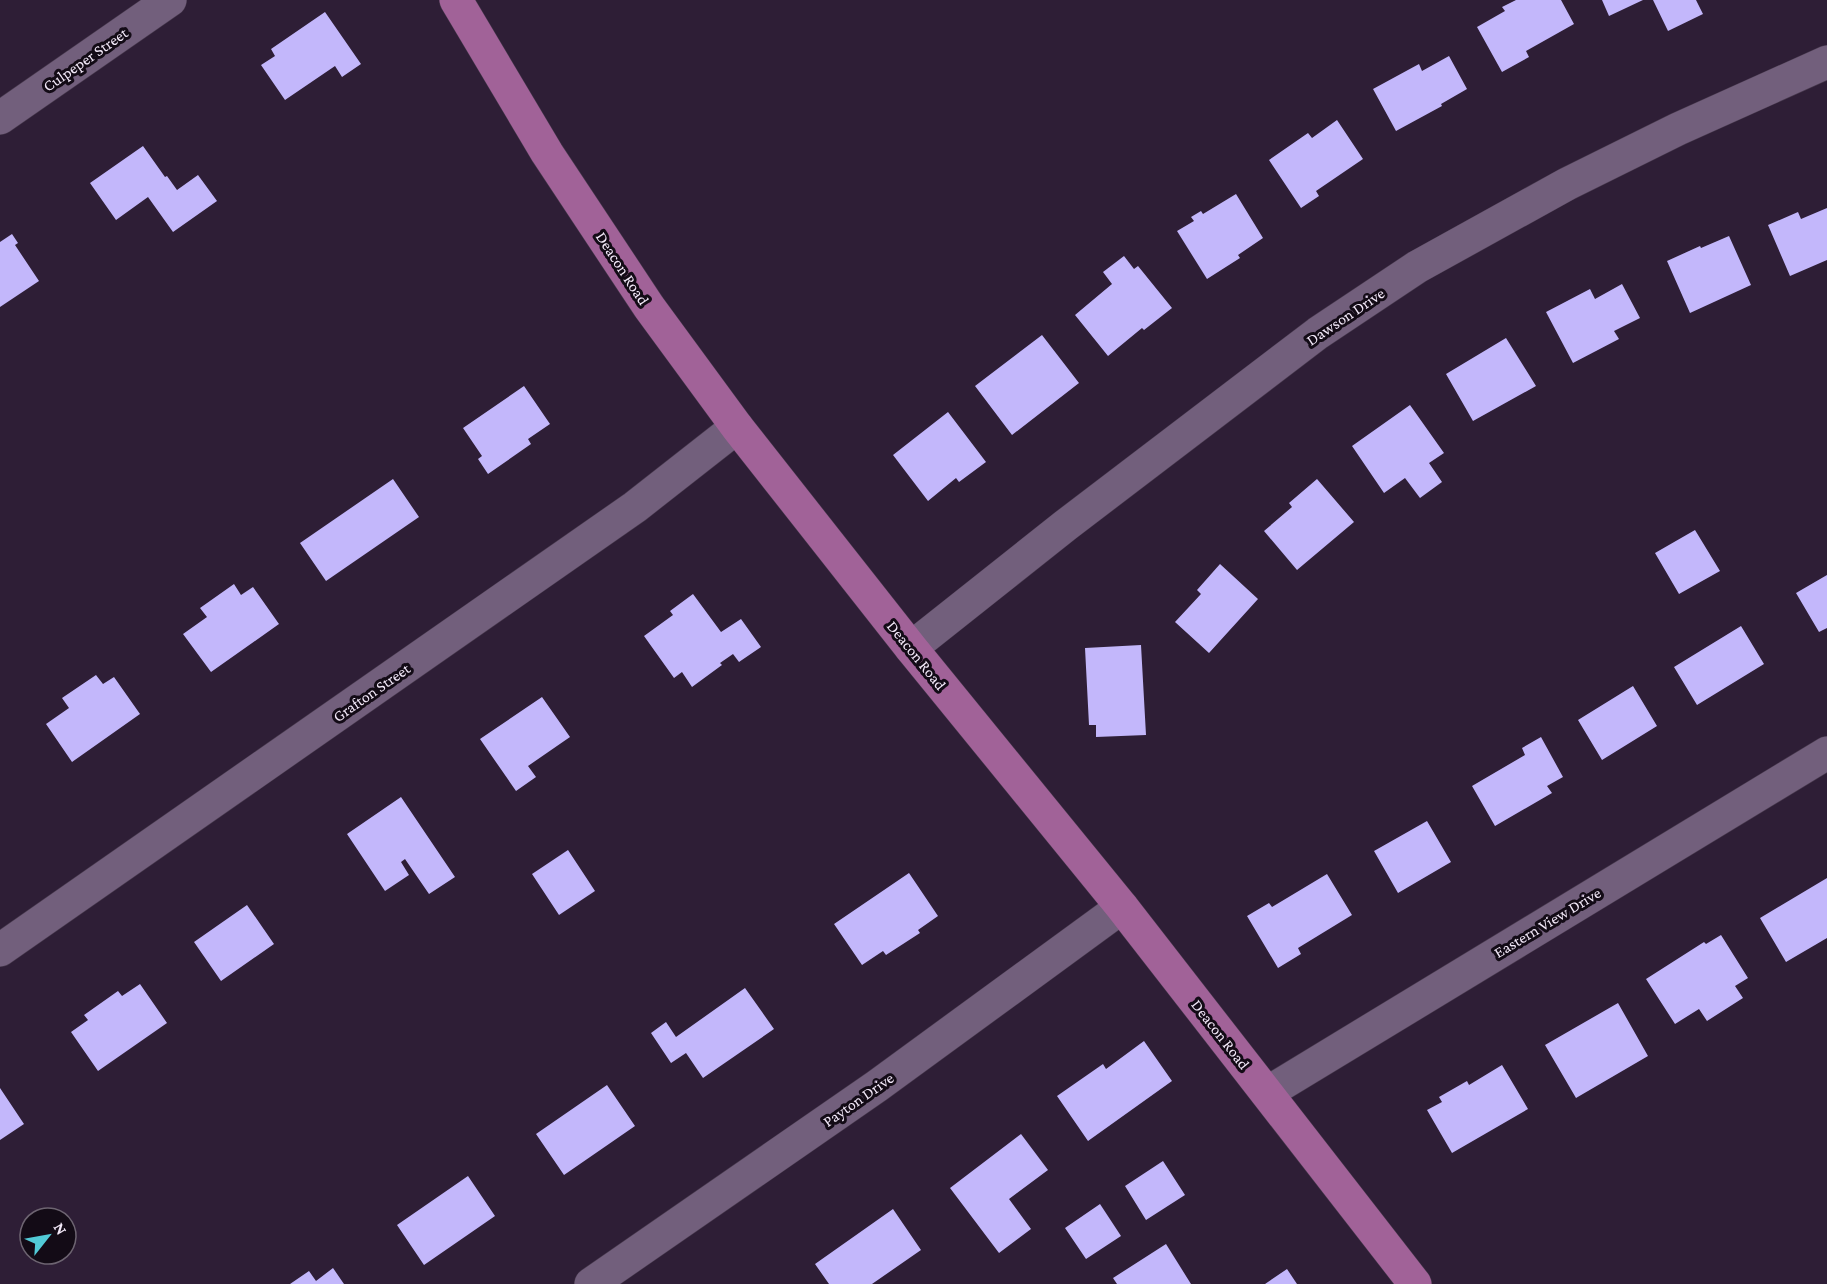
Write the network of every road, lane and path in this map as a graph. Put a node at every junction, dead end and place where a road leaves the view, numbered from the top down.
1 (170, 0) edge
2 (456, 0) edge
3 (1827, 62) edge
4 (0, 118) edge
5 (737, 427) junction
6 (911, 648) junction
7 (1827, 753) edge
8 (1122, 908) junction
9 (0, 950) edge
10 (1267, 1093) junction
11 (591, 1284) edge
12 (1414, 1284) edge

1 - 4 street, Culpeper Street
2 - 5 main road, Deacon Road
3 - 6 street, Dawson Drive
5 - 6 main road, Deacon Road
5 - 9 street, Grafton Street
6 - 8 main road, Deacon Road
7 - 10 street, Eastern View Drive
8 - 10 main road, Deacon Road
8 - 11 street, Payton Drive
10 - 12 main road, Deacon Road

